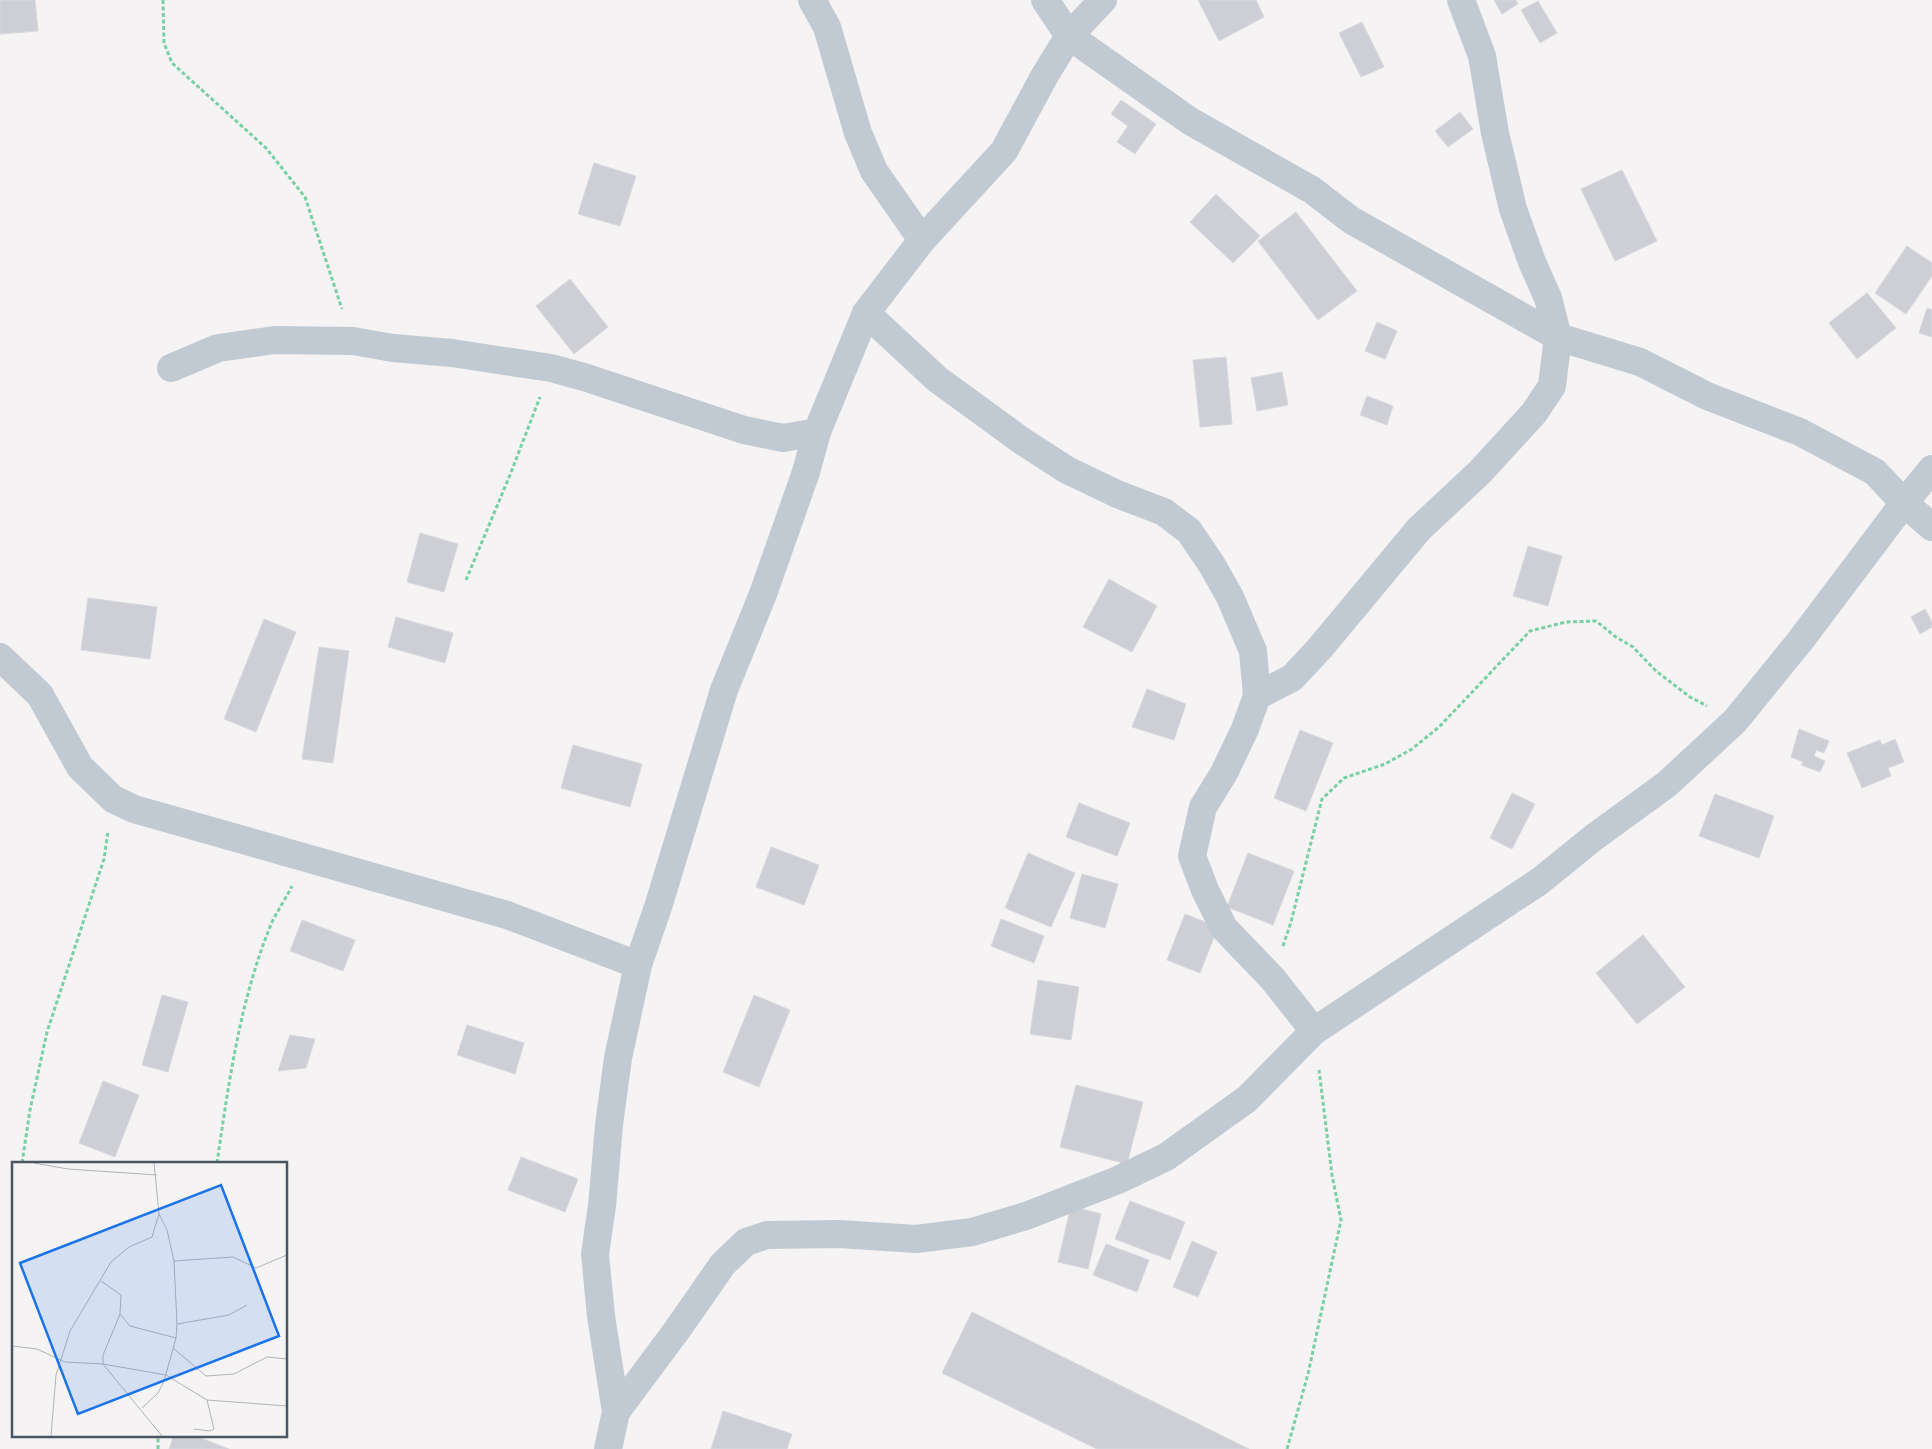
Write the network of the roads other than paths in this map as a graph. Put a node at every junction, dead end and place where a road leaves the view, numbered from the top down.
1 (812, 0) edge
2 (1045, 0) edge
3 (1103, 0) edge
4 (1461, 0) edge
5 (1069, 36) junction
6 (922, 240) junction
7 (866, 313) junction
8 (1558, 337) junction
9 (171, 368) dead end
10 (817, 432) junction
11 (1932, 469) edge
12 (1904, 503) junction
13 (1932, 527) edge
14 (0, 657) edge
15 (1257, 696) junction
16 (638, 966) junction
17 (1314, 1031) junction
18 (616, 1412) junction
19 (608, 1449) edge

1 - 6 street
2 - 5 street
3 - 5 street
4 - 8 street
5 - 6 street
5 - 8 street
6 - 7 street
7 - 10 street
7 - 15 street
8 - 12 street
8 - 15 street
9 - 10 street
10 - 16 street
11 - 12 street
12 - 13 street
12 - 17 street
14 - 16 street
15 - 17 street
16 - 18 street
17 - 18 street
18 - 19 street

